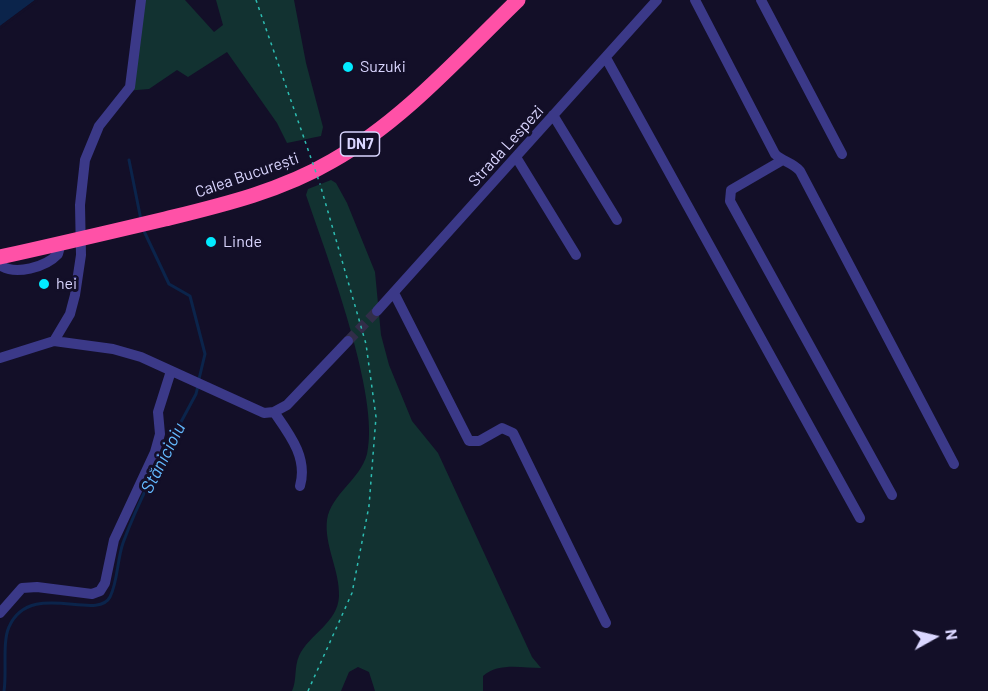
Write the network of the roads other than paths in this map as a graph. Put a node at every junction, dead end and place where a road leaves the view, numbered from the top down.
1 (141, 0) edge
2 (518, 0) edge
3 (657, 0) edge
4 (695, 0) edge
5 (761, 0) edge
6 (606, 58) junction
7 (553, 115) junction
8 (842, 154) dead end
9 (516, 157) junction
10 (782, 161) junction
11 (617, 220) dead end
12 (81, 238) junction
13 (61, 243) junction
14 (576, 255) dead end
15 (0, 258) edge
16 (0, 265) edge
17 (394, 293) junction
18 (377, 311) tunnel mouth
19 (54, 341) junction
20 (348, 341) tunnel mouth
21 (0, 358) edge
22 (171, 370) junction
23 (274, 412) junction
24 (954, 464) dead end
25 (300, 486) dead end
26 (892, 495) dead end
27 (860, 518) dead end
28 (0, 613) edge
29 (606, 622) dead end

1 - 12 street
2 - 12 highway, Calea București / DN7
3 - 6 street, Strada Lespezi
4 - 10 street
5 - 8 street
6 - 7 street, Strada Lespezi
6 - 27 street
7 - 9 street, Strada Lespezi
7 - 11 street
9 - 14 street
9 - 17 street, Strada Lespezi
10 - 24 street
10 - 26 street
12 - 13 highway, Calea București / DN7
12 - 19 street
13 - 15 highway, Calea București / DN7
13 - 16 street
17 - 18 street, Strada Lespezi
17 - 29 street
19 - 21 street
19 - 22 street
20 - 23 street
22 - 23 street
22 - 28 street
23 - 25 street

